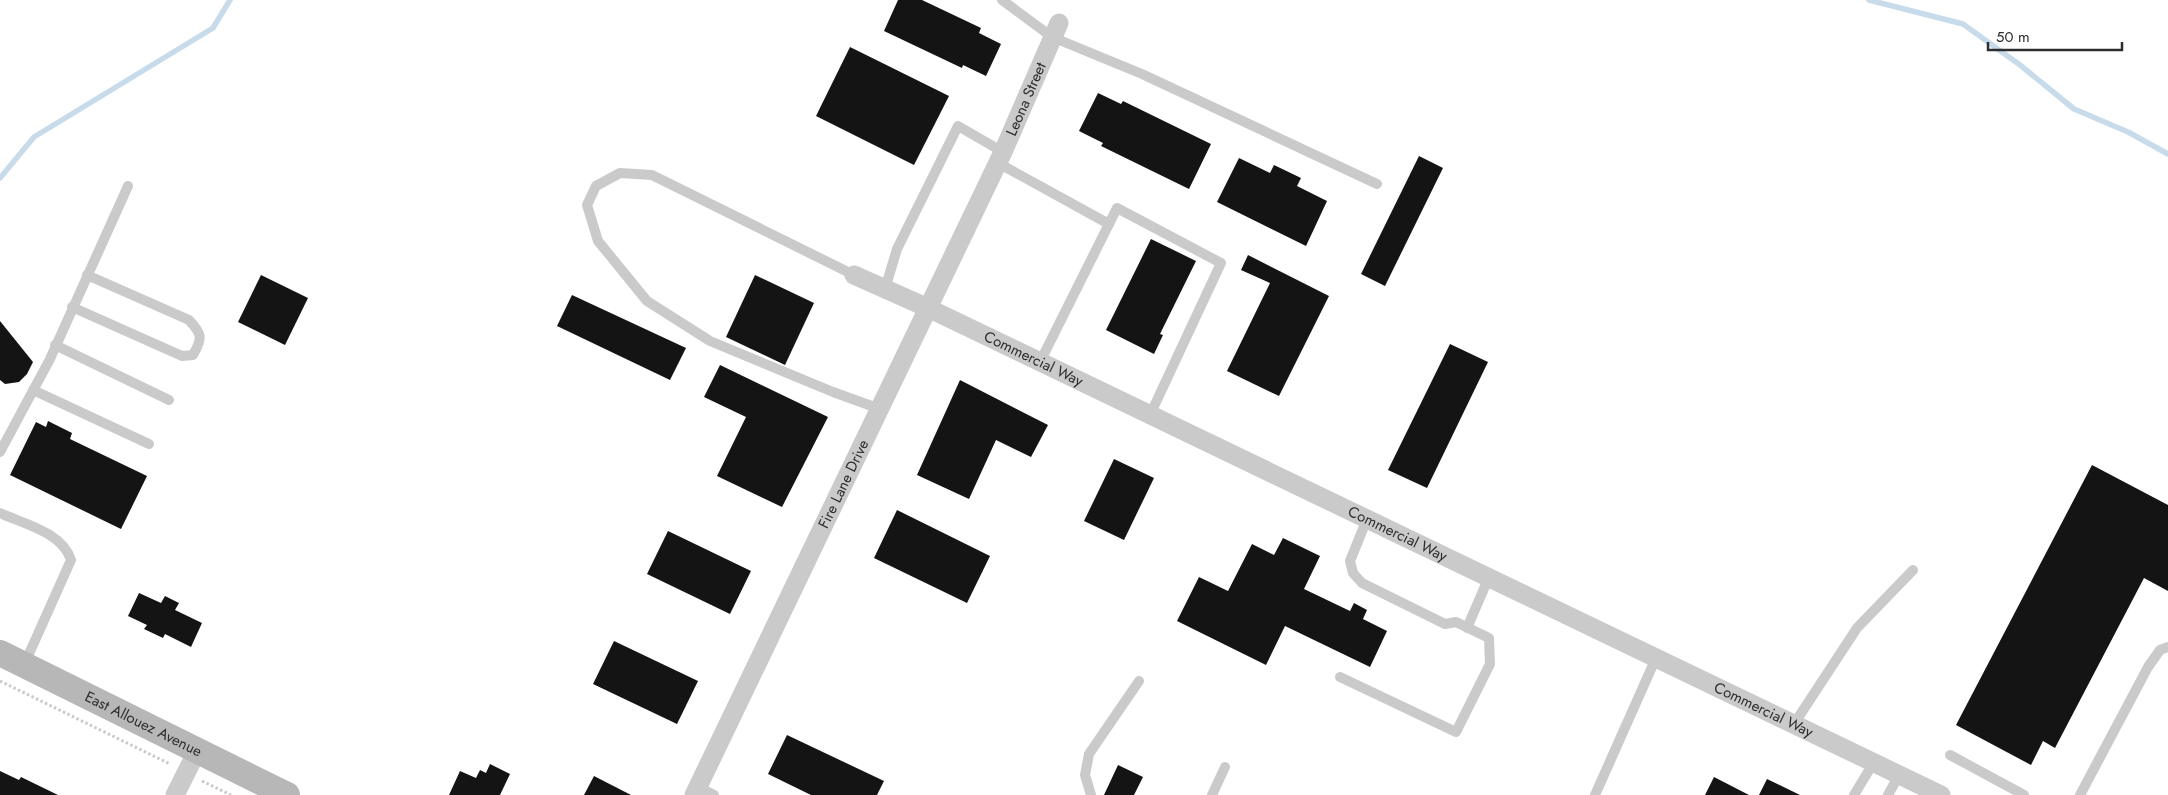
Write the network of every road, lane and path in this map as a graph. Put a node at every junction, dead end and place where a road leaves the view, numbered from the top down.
1 (1002, 0) edge
2 (1055, 30) junction
3 (998, 163) junction
4 (1377, 184) dead end
5 (128, 186) dead end
6 (1109, 224) junction
7 (88, 275) junction
8 (854, 275) joint
9 (885, 289) junction
10 (72, 307) junction
11 (928, 308) junction
12 (56, 346) junction
13 (1040, 362) junction
14 (33, 390) junction
15 (169, 400) dead end
16 (880, 409) junction
17 (1150, 415) junction
18 (149, 444) dead end
19 (0, 452) edge
20 (0, 513) edge
21 (1367, 519) junction
22 (1913, 570) dead end
23 (1489, 578) junction
24 (1467, 628) junction
25 (2168, 647) edge
26 (0, 653) edge
27 (1656, 658) junction
28 (24, 665) junction
29 (1340, 677) dead end
30 (1139, 680) dead end
31 (0, 681) edge
32 (1794, 724) junction
33 (1950, 755) dead end
34 (191, 762) junction
35 (1874, 762) junction
36 (1225, 767) dead end
37 (1899, 775) junction
38 (702, 792) edge
39 (175, 795) edge
40 (231, 795) edge
41 (287, 795) edge
42 (1091, 795) edge
43 (1212, 795) edge
44 (1595, 795) edge
45 (1854, 795) edge
46 (1888, 795) edge
47 (1941, 795) edge
48 (2024, 795) edge
49 (2080, 795) edge

1 - 2 lane
2 - 3 street, Leona Street
2 - 4 lane
3 - 6 lane
3 - 9 lane
3 - 11 street, Fire Lane Drive
5 - 7 lane
6 - 13 lane
6 - 17 lane
7 - 10 lane
7 - 10 lane
8 - 9 street, Commercial Way
8 - 16 lane
9 - 11 street, Commercial Way
10 - 12 lane
11 - 13 street, Commercial Way
11 - 16 street, Fire Lane Drive
12 - 14 lane
12 - 15 lane
13 - 17 street, Commercial Way
14 - 18 lane
14 - 19 lane
16 - 38 street, Fire Lane Drive
17 - 21 street, Commercial Way
20 - 28 lane
21 - 23 street, Commercial Way
21 - 24 lane
22 - 32 lane
23 - 24 lane
23 - 27 street, Commercial Way
24 - 29 lane
25 - 49 lane
26 - 28 street, East Allouez Avenue
27 - 32 street, Commercial Way
27 - 44 lane
28 - 34 street, East Allouez Avenue
30 - 42 lane
31 - 34 path
32 - 35 street, Commercial Way
33 - 48 lane
34 - 39 street
34 - 40 path
34 - 41 street, East Allouez Avenue
35 - 37 street, Commercial Way
35 - 45 lane
36 - 43 lane
37 - 46 lane
37 - 47 street, Commercial Way

